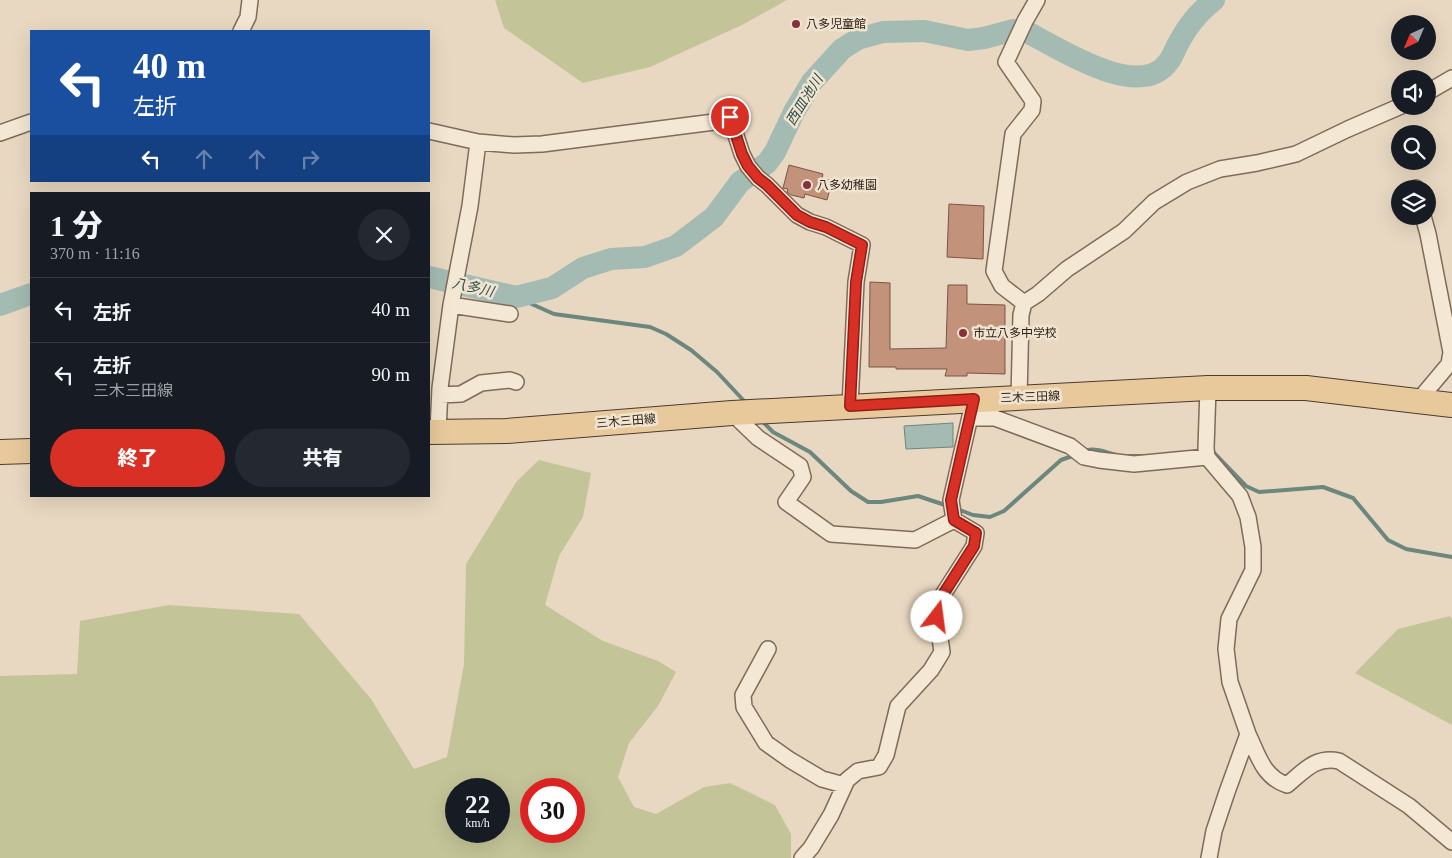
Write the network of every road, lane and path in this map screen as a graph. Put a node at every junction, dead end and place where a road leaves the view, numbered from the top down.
1 (250, 0) edge
2 (1037, 0) edge
3 (241, 30) edge
4 (1452, 78) edge
5 (1436, 87) edge
6 (1391, 111) edge
7 (30, 122) edge
8 (430, 131) edge
9 (0, 133) edge
10 (478, 142) junction
11 (1426, 225) edge
12 (452, 301) junction
13 (1024, 303) junction
14 (510, 314) dead end
15 (516, 382) dead end
16 (1208, 388) junction
17 (440, 395) junction
18 (1019, 398) junction
19 (1418, 401) junction
20 (1452, 404) edge
21 (850, 406) junction
22 (972, 409) junction
23 (744, 412) junction
24 (433, 432) edge
25 (30, 451) edge
26 (0, 452) edge
27 (1207, 457) junction
28 (954, 520) junction
29 (768, 649) dead end
30 (1248, 734) junction
31 (844, 785) junction
32 (1452, 842) edge
33 (802, 858) edge
34 (1209, 858) edge

1 - 3 street
2 - 13 street
4 - 5 street
6 - 13 street
7 - 9 street
8 - 10 street
10 - 12 street
10 - 21 street
11 - 19 street
12 - 14 street
12 - 17 street
13 - 18 street
15 - 17 street
16 - 18 main road, 三木三田線
16 - 19 main road, 三木三田線
16 - 27 street
17 - 24 street
18 - 22 main road, 三木三田線
19 - 20 main road, 三木三田線
21 - 22 main road, 三木三田線
21 - 23 main road, 三木三田線
22 - 27 street
22 - 28 street
23 - 24 main road, 三木三田線
23 - 28 street
25 - 26 main road
27 - 30 street
28 - 31 street
29 - 31 street
30 - 32 street
30 - 34 street
31 - 33 street

